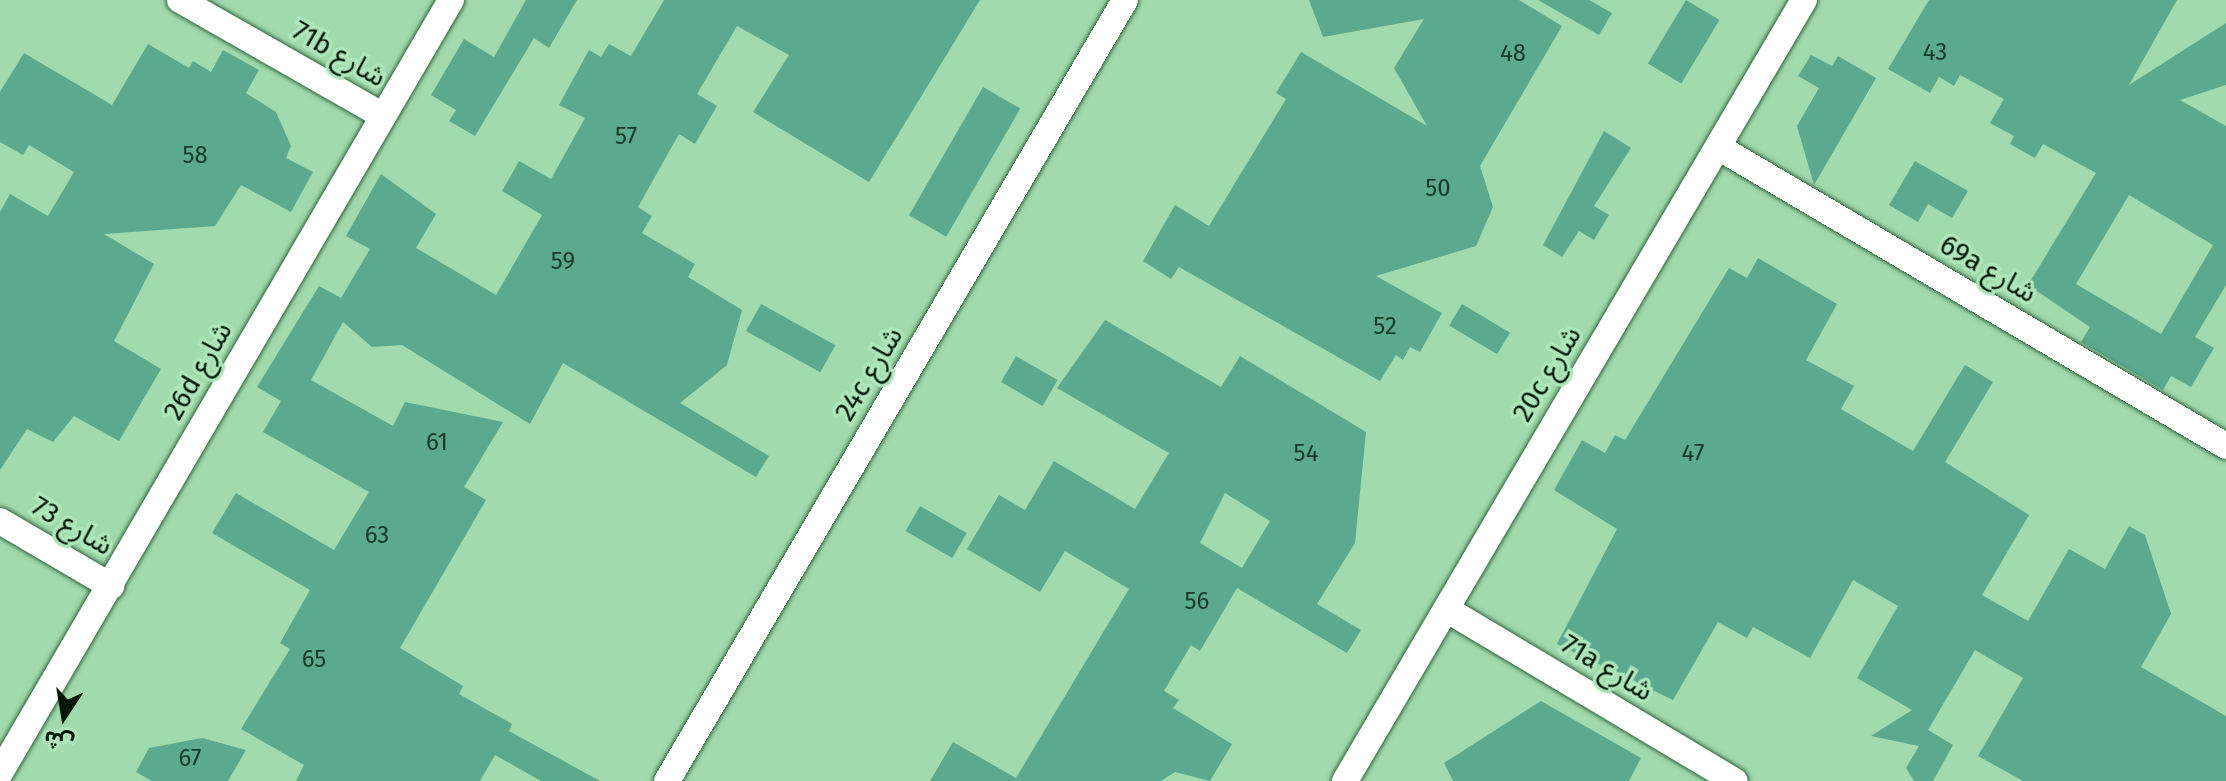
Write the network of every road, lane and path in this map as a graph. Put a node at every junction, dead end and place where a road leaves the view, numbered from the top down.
1 (180, 0) edge
2 (451, 0) edge
3 (1125, 0) edge
4 (1804, 0) edge
5 (383, 116) junction
6 (1718, 147) junction
7 (2226, 446) edge
8 (0, 521) edge
9 (111, 586) junction
10 (1446, 609) junction
11 (0, 773) edge
12 (667, 781) edge
13 (1345, 781) edge
14 (1735, 781) edge

1 - 5 street, 71b شارع
2 - 5 street, 26d شارع
3 - 12 street, 24c شارع
4 - 6 street, 20c شارع
5 - 9 street, 26d شارع
6 - 7 street, 69a شارع
6 - 10 street, 20c شارع
8 - 9 street, شارع 73
9 - 11 street, 26d شارع
10 - 13 street, 20c شارع
10 - 14 street, 71a شارع

